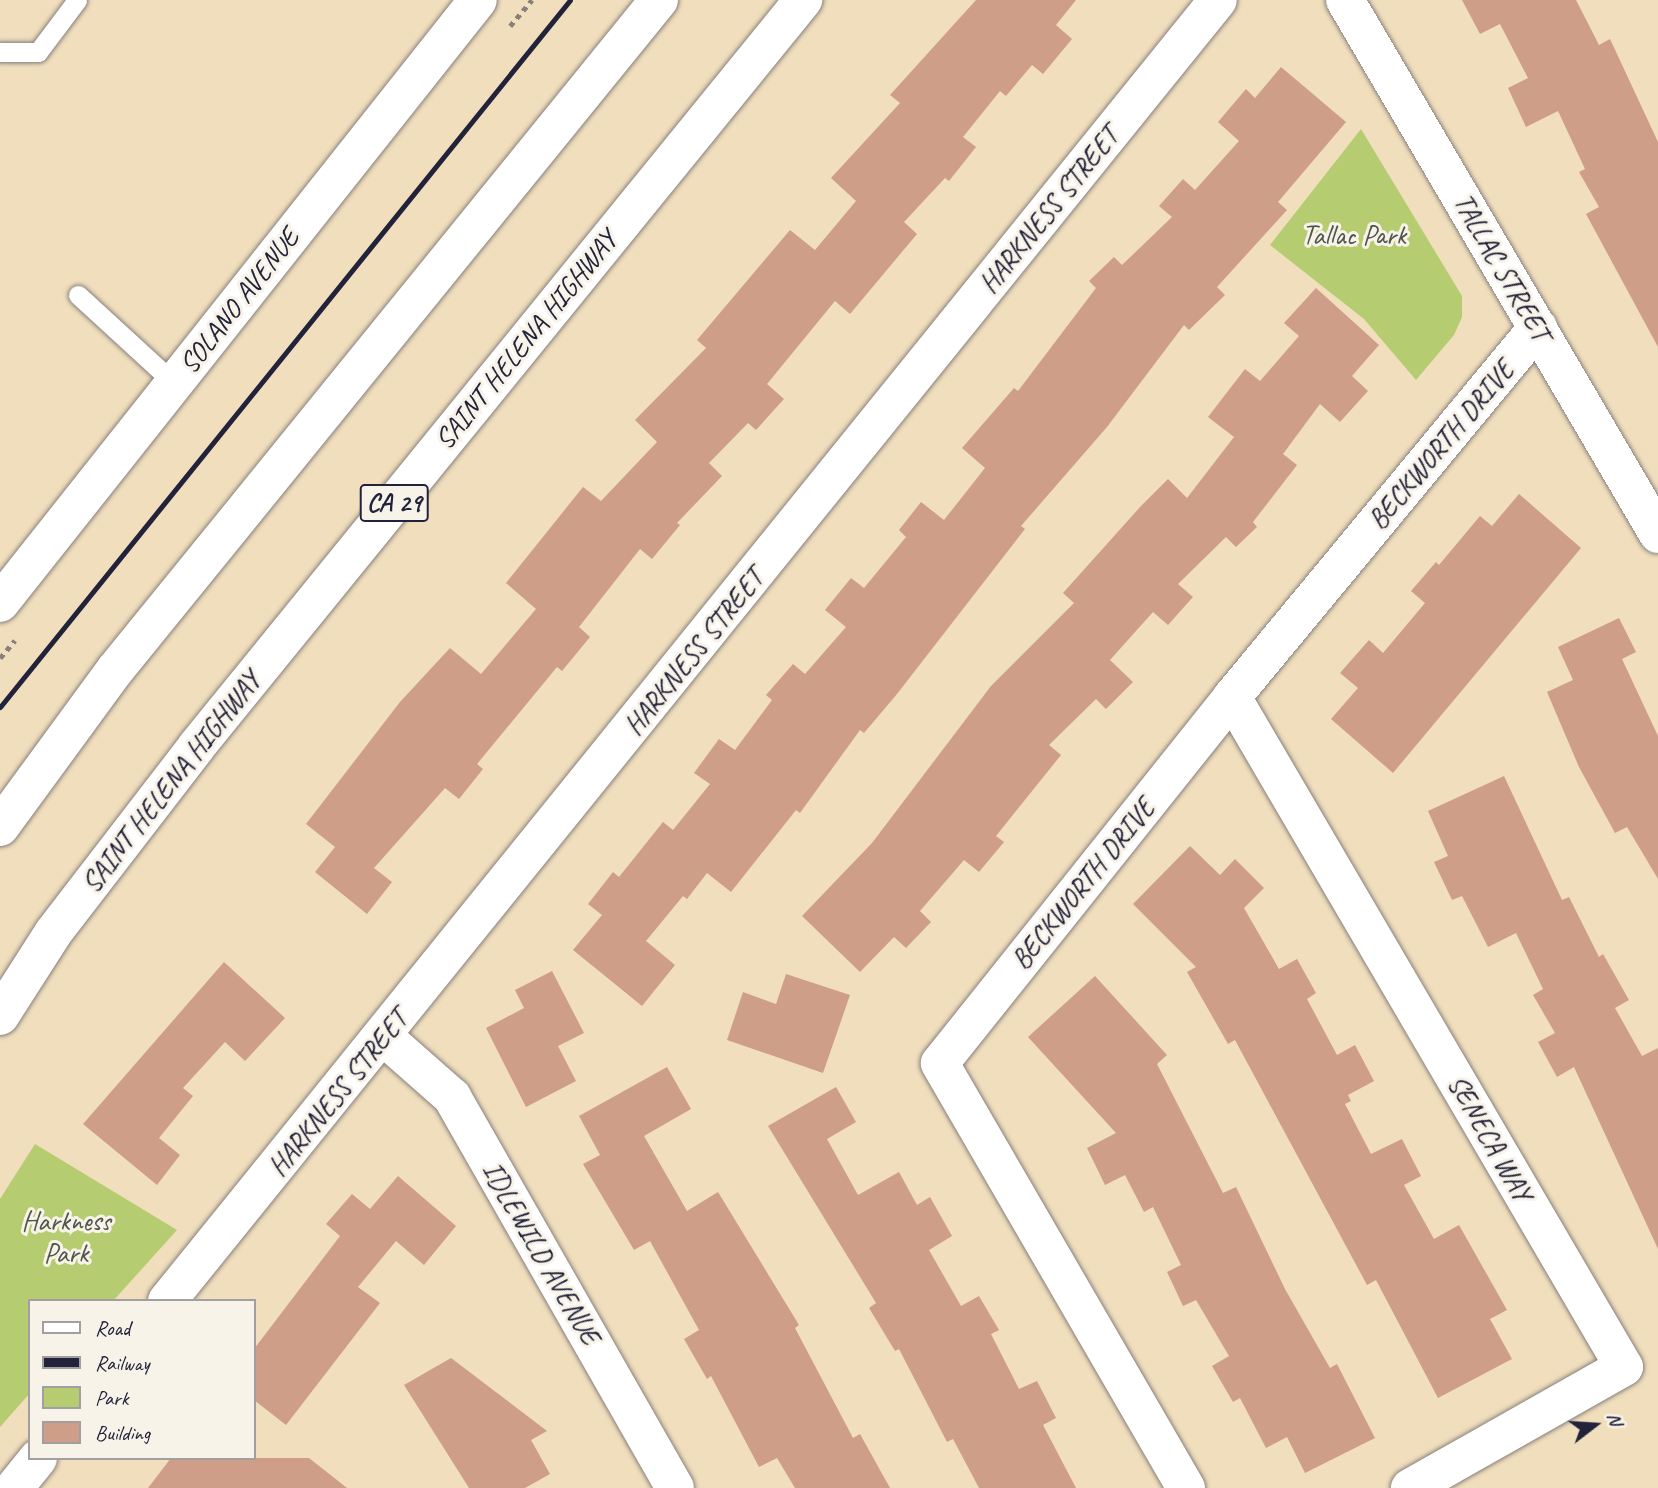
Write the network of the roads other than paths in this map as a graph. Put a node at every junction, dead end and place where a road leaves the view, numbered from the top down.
1 (78, 0) edge
2 (659, 0) edge
3 (803, 0) edge
4 (1218, 0) edge
5 (1345, 0) edge
6 (467, 4) edge
7 (0, 52) edge
8 (78, 295) dead end
9 (1538, 327) junction
10 (174, 383) junction
11 (1658, 534) edge
12 (0, 603) edge
13 (1232, 697) junction
14 (0, 827) edge
15 (0, 1016) edge
16 (384, 1037) junction
17 (169, 1299) edge
18 (674, 1488) edge
19 (1186, 1488) edge
20 (1410, 1488) edge

1 - 7 lane
2 - 14 main road
3 - 15 main road, SAINT HELENA HIGHWAY / CA 29
4 - 16 main road, HARKNESS STREET
5 - 9 main road, TALLAC STREET
6 - 10 main road, SOLANO AVENUE
8 - 10 lane
9 - 11 main road, TALLAC STREET
9 - 13 main road, BECKWORTH DRIVE
10 - 12 main road, SOLANO AVENUE
13 - 19 main road, BECKWORTH DRIVE
13 - 20 main road, SENECA WAY
16 - 17 main road, HARKNESS STREET
16 - 18 main road, IDLEWILD AVENUE

